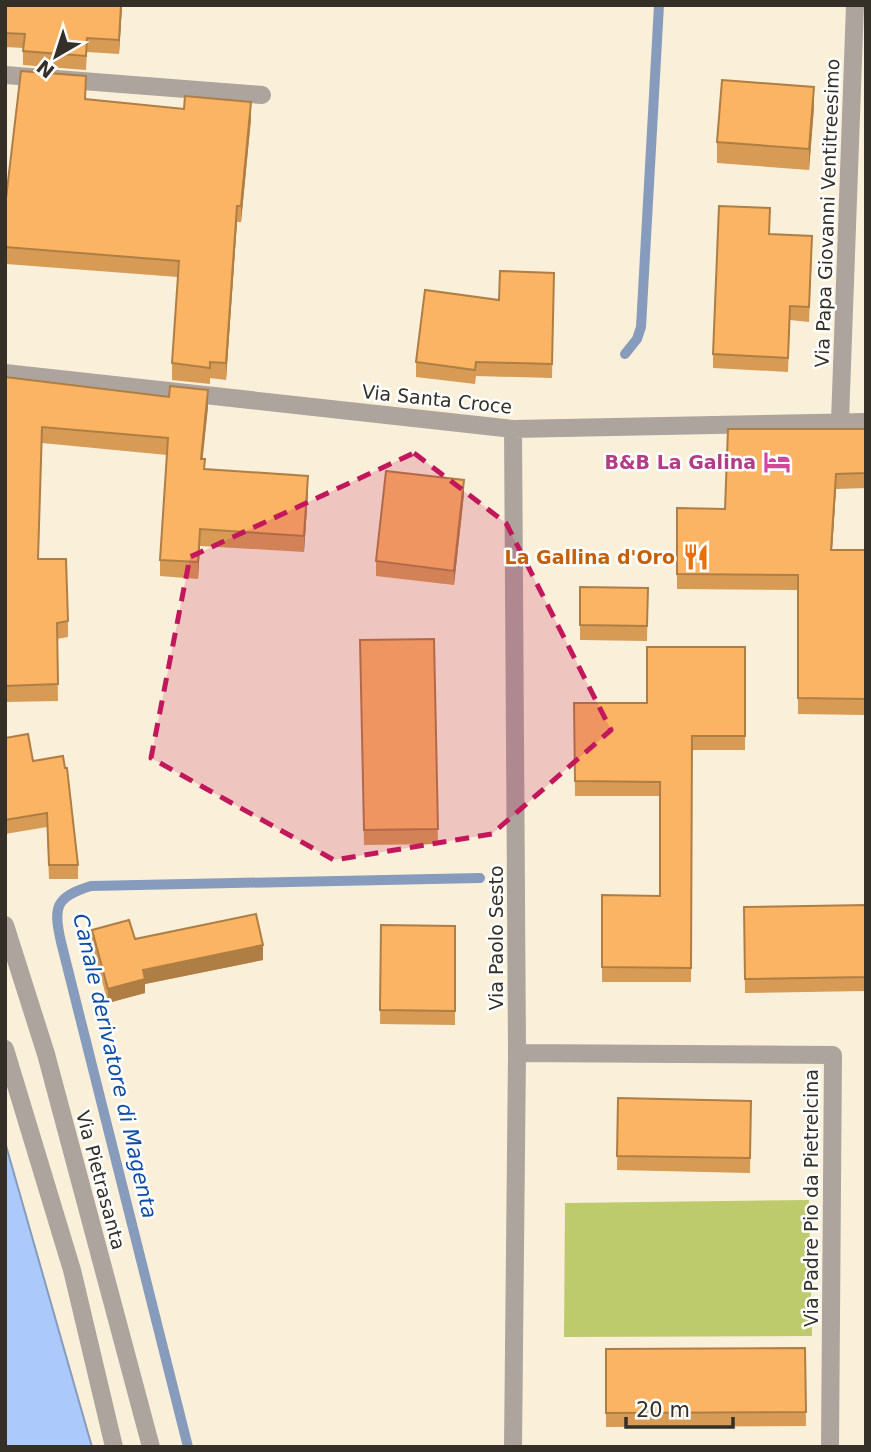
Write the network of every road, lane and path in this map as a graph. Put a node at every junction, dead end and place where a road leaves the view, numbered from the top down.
1 (855, 5) edge
2 (5, 75) edge
3 (262, 95) dead end
4 (5, 373) edge
5 (840, 421) junction
6 (866, 422) edge
7 (513, 429) junction
8 (5, 925) edge
9 (5, 1049) edge
10 (517, 1053) junction
11 (114, 1447) edge
12 (151, 1447) edge
13 (513, 1447) edge
14 (830, 1447) edge

1 - 5 street, Via Papa Giovanni Ventitreesimo
2 - 3 street
4 - 7 street, Via Santa Croce
5 - 6 street, Via Santa Croce
5 - 7 street, Via Santa Croce
7 - 10 street, Via Paolo Sesto
8 - 12 street, Via Pietrasanta
9 - 11 street
10 - 13 street, Via Paolo Sesto
10 - 14 street, Via Padre Pio da Pietrelcina

